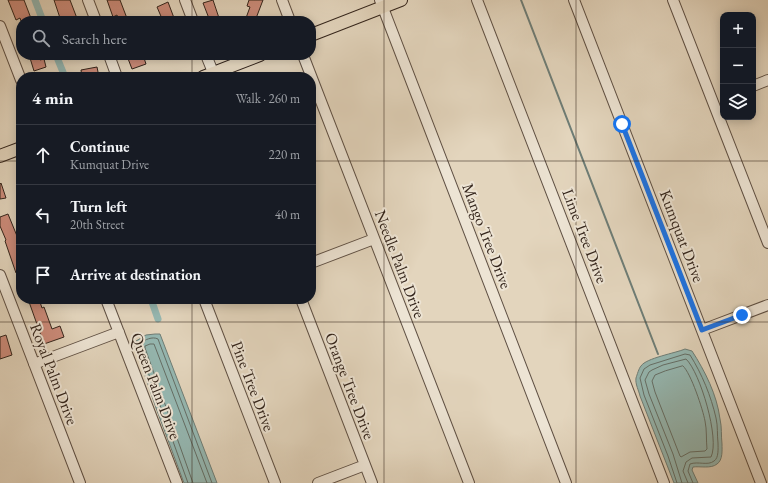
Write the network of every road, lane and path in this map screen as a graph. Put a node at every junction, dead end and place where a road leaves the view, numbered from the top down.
1 (88, 0) edge
2 (185, 0) edge
3 (282, 0) edge
4 (401, 0) edge
5 (477, 0) edge
6 (574, 0) edge
7 (673, 0) edge
8 (381, 4) edge
9 (94, 16) edge
10 (191, 16) edge
11 (288, 16) edge
12 (0, 26) edge
13 (316, 33) edge
14 (111, 60) edge
15 (207, 60) edge
16 (248, 60) edge
17 (305, 60) edge
18 (18, 72) edge
19 (115, 72) edge
20 (209, 72) edge
21 (220, 72) edge
22 (310, 72) edge
23 (768, 80) edge
24 (756, 85) edge
25 (316, 89) edge
26 (720, 99) edge
27 (713, 102) junction
28 (16, 150) edge
29 (0, 156) edge
30 (374, 239) junction
31 (768, 243) edge
32 (316, 261) edge
33 (0, 275) edge
34 (108, 304) edge
35 (206, 304) edge
36 (303, 304) edge
37 (768, 305) edge
38 (702, 330) junction
39 (119, 332) junction
40 (34, 364) junction
41 (365, 465) junction
42 (80, 483) edge
43 (177, 483) edge
44 (275, 483) edge
45 (318, 483) edge
46 (372, 483) edge
47 (469, 483) edge
48 (566, 483) edge
49 (664, 483) edge
50 (761, 483) edge

1 - 9 street
2 - 10 street
3 - 11 street
4 - 8 main road
5 - 49 street, Lime Tree Drive
6 - 38 street, Kumquat Drive
7 - 27 street
8 - 13 main road
8 - 48 street, Mango Tree Drive
12 - 18 street
14 - 19 street
15 - 20 street
16 - 21 main road
17 - 22 street, Needle Palm Drive
23 - 24 street
25 - 30 street, Needle Palm Drive
26 - 27 street
27 - 31 street
28 - 29 main road
30 - 32 street
30 - 47 street, Needle Palm Drive
33 - 40 street, Royal Palm Drive
34 - 39 street, Queen Palm Drive
35 - 44 street, Pine Tree Drive
36 - 41 street, Orange Tree Drive
37 - 38 street
38 - 50 street, Kumquat Drive
39 - 40 street
39 - 43 street, Queen Palm Drive
40 - 42 street, Royal Palm Drive
41 - 45 street
41 - 46 street, Orange Tree Drive

